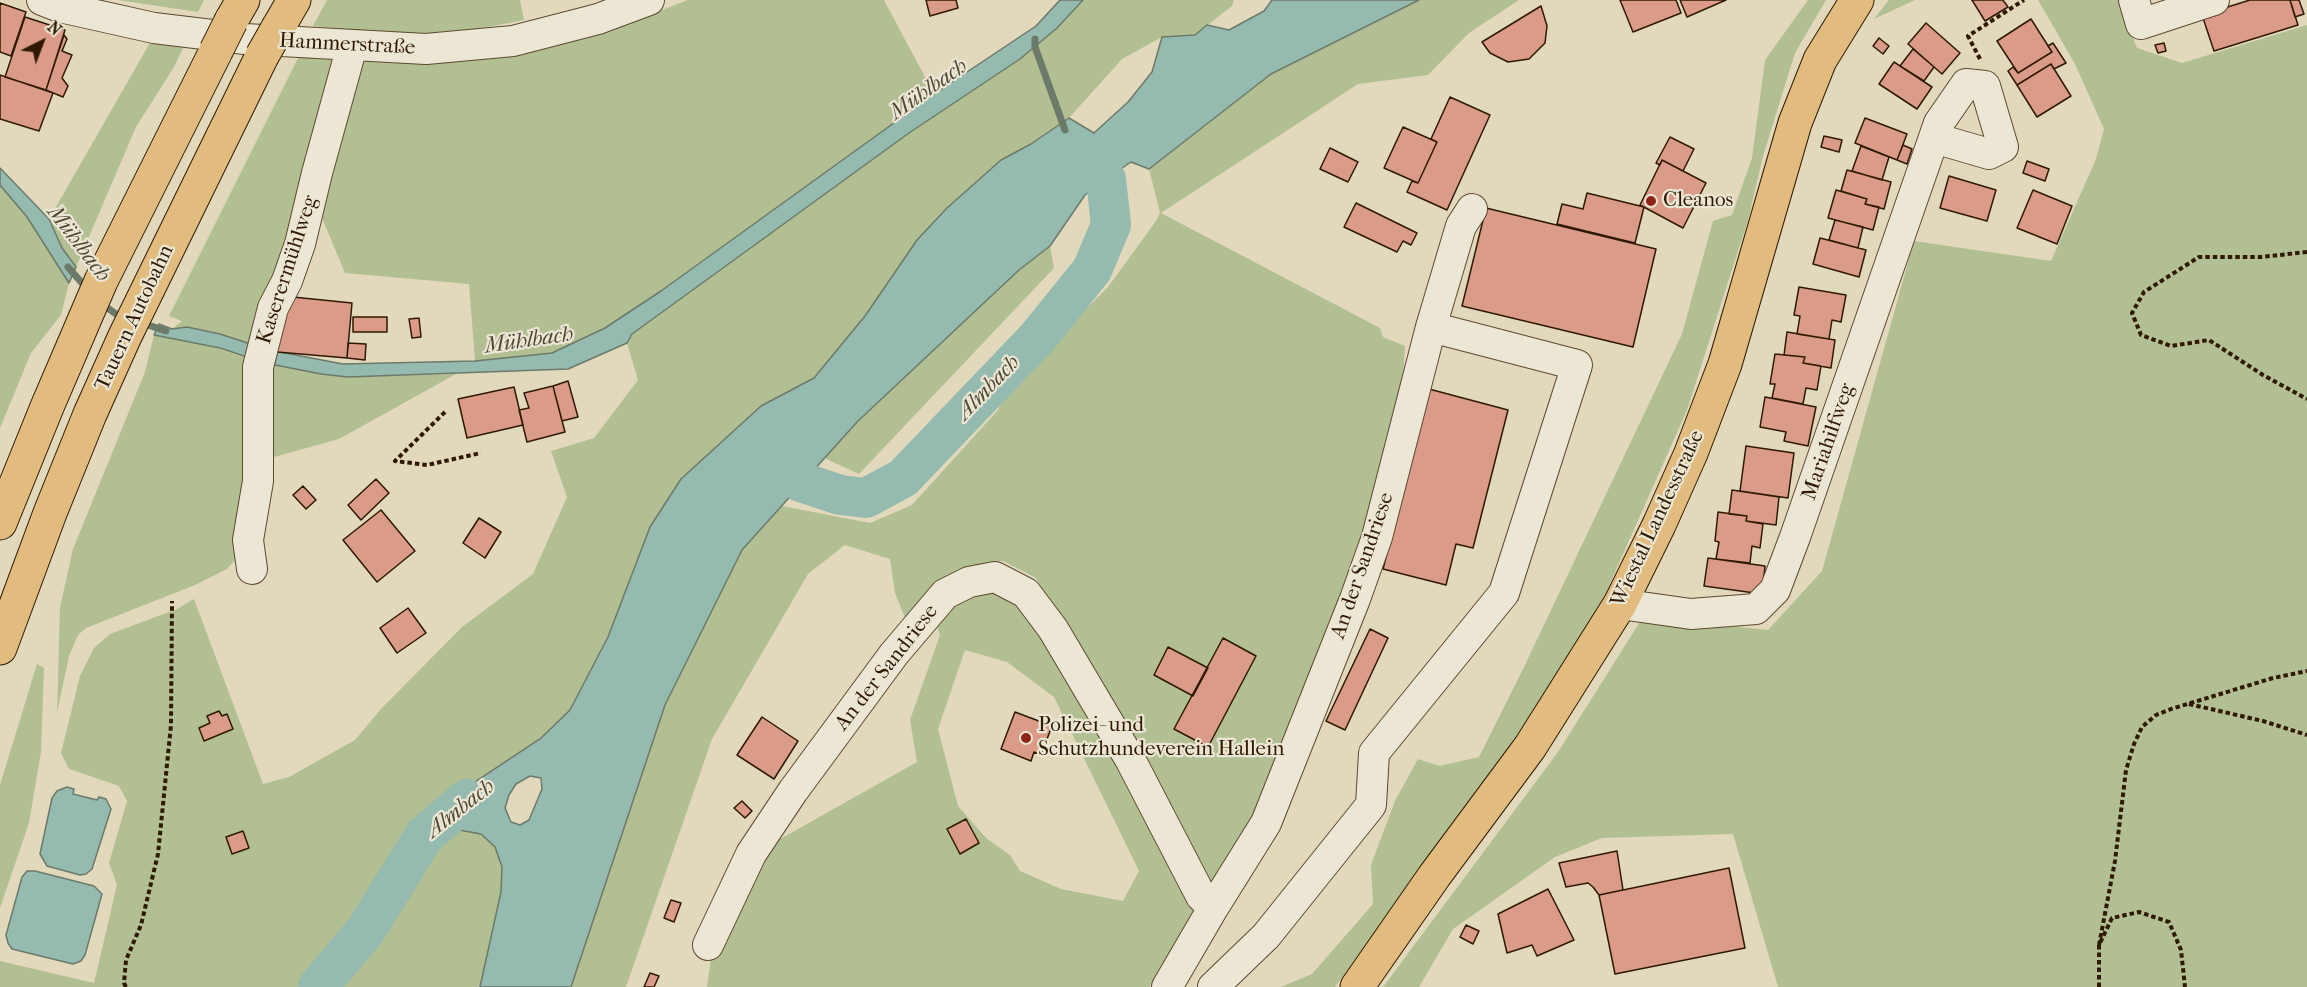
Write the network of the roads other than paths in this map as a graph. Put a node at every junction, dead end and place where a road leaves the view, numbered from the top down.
1 (42, 0) edge
2 (649, 0) edge
3 (1857, 0) edge
4 (2134, 0) edge
5 (2214, 0) edge
6 (237, 11) edge
7 (286, 13) edge
8 (352, 46) junction
9 (1934, 138) junction
10 (1472, 209) dead end
11 (1431, 327) junction
12 (0, 523) edge
13 (252, 569) dead end
14 (1620, 604) junction
15 (0, 648) edge
16 (1213, 908) junction
17 (708, 945) dead end
18 (1167, 987) edge
19 (1213, 987) edge
20 (1357, 987) edge

1 - 8 street, Hammerstraße
2 - 8 street, Hammerstraße
3 - 14 main road, Wiestal Landesstraße
4 - 5 street
6 - 12 main road, Tauern Autobahn, bridge
7 - 15 main road, Tauern Autobahn, bridge
8 - 13 street, Kaserermühlweg
9 - 9 street, Mariahilfweg
9 - 14 street, Mariahilfweg
10 - 11 street, An der Sandriese
11 - 16 street, An der Sandriese
11 - 19 street
14 - 20 main road, Wiestal Landesstraße
16 - 17 street, An der Sandriese
16 - 18 street, An der Sandriese

